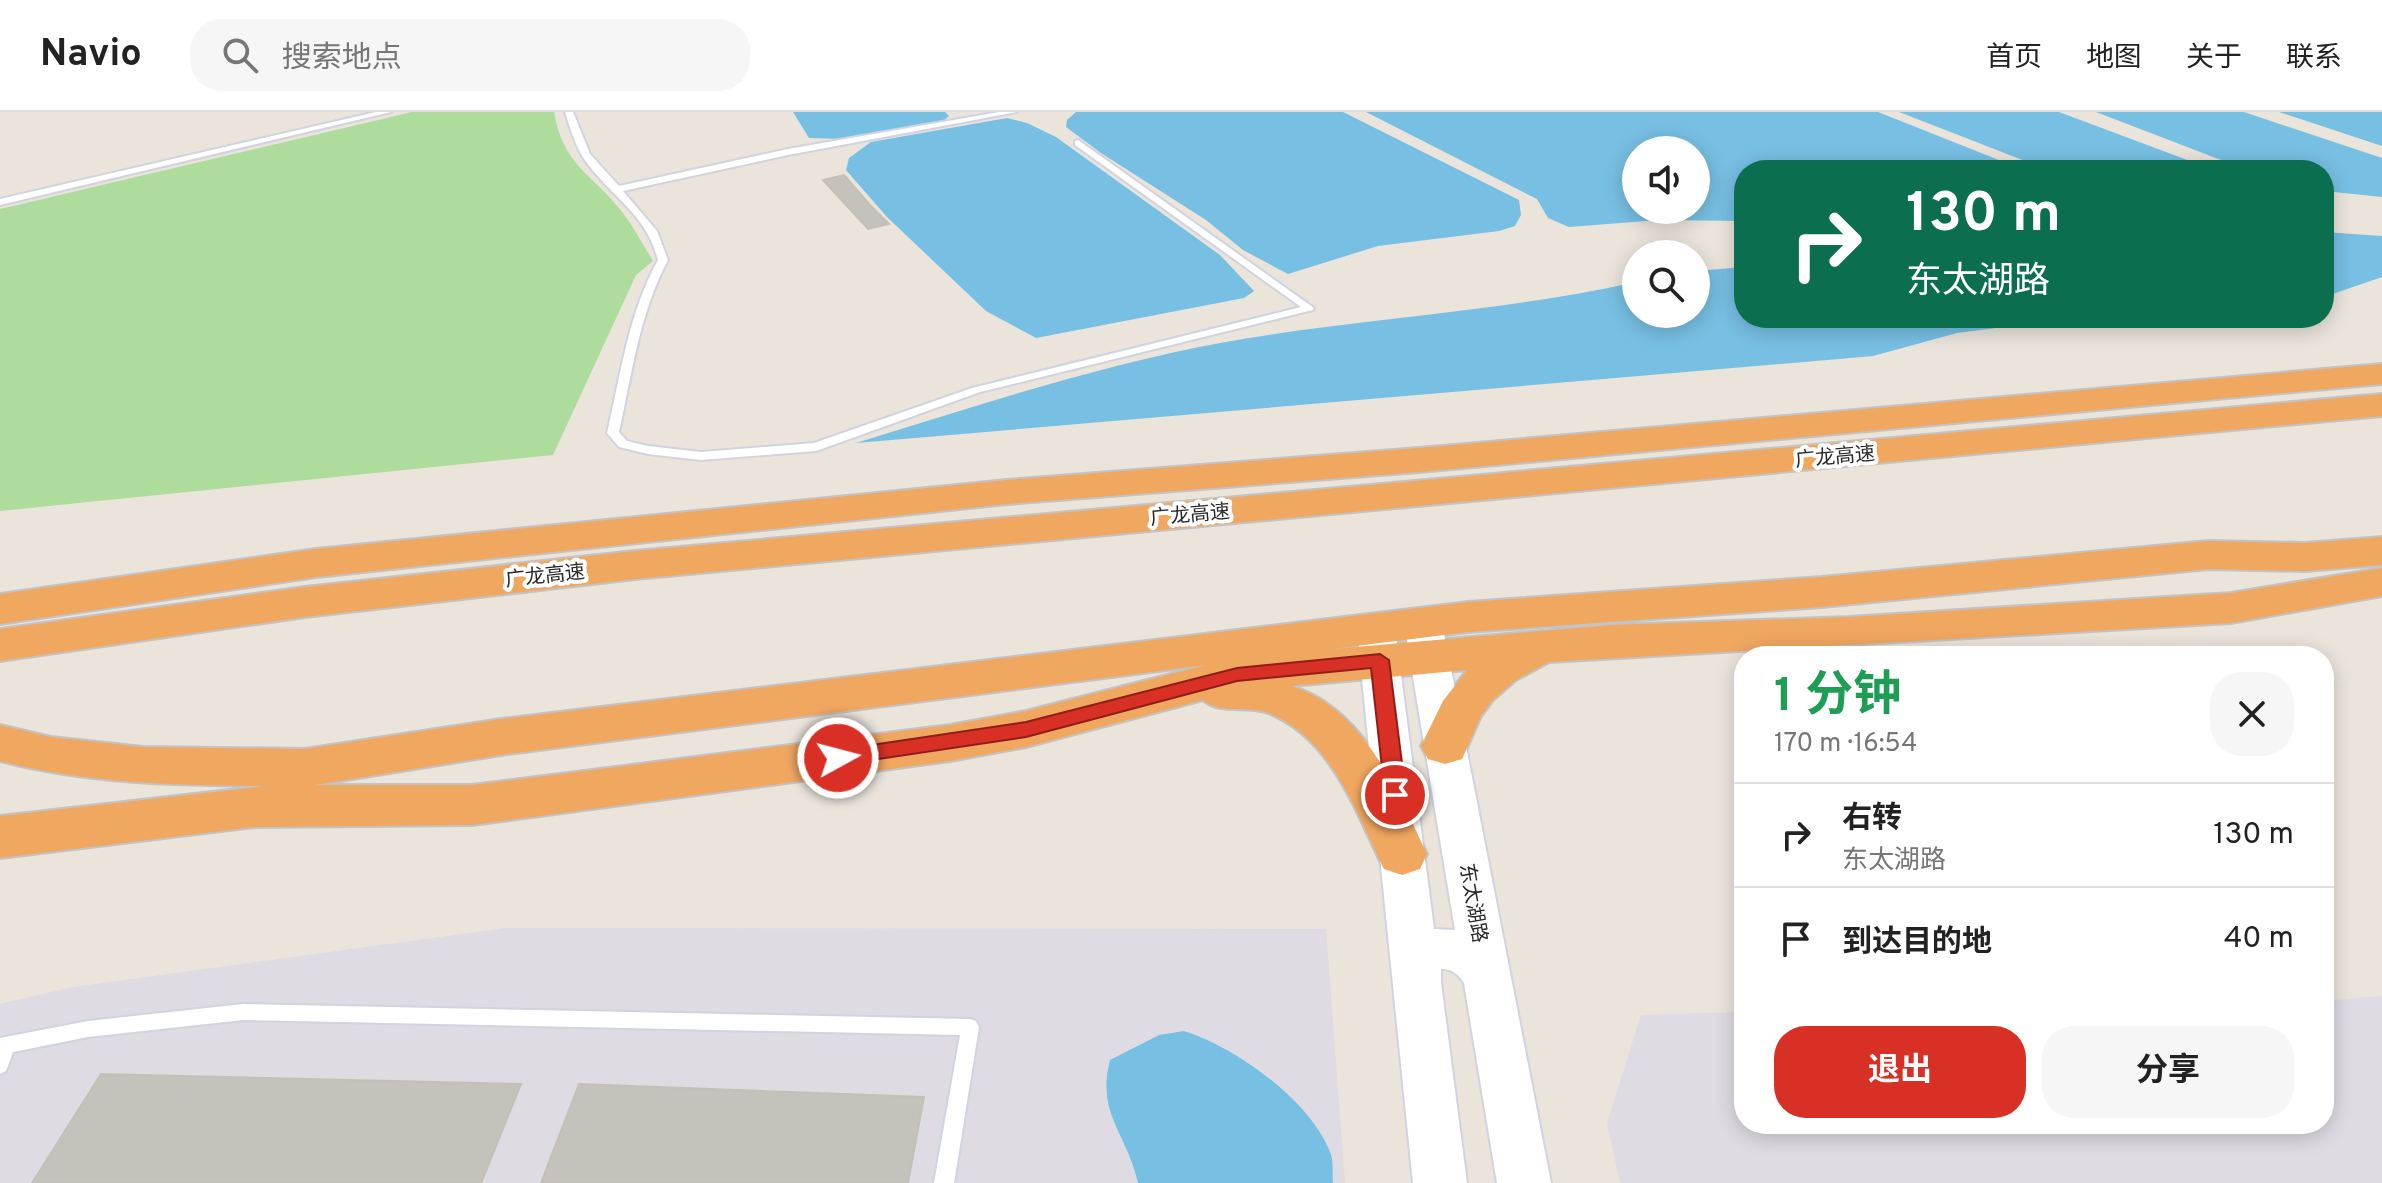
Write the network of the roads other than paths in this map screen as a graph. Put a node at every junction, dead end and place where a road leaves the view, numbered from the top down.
1 (387, 112) edge
2 (569, 112) edge
3 (1013, 112) edge
4 (1078, 143) dead end
5 (618, 189) junction
6 (0, 202) edge
7 (2382, 374) edge
8 (2382, 405) edge
9 (2382, 551) edge
10 (2382, 582) edge
11 (0, 609) edge
12 (45, 620) junction
13 (1426, 640) junction
14 (1378, 644) junction
15 (0, 645) edge
16 (1550, 647) junction
17 (1159, 692) junction
18 (0, 743) edge
19 (1445, 746) junction
20 (0, 837) edge
21 (1402, 854) junction
22 (1488, 981) junction
23 (1417, 983) junction
24 (3, 1046) edge
25 (0, 1065) edge
26 (944, 1183) edge
27 (1440, 1183) edge
28 (1524, 1183) edge

1 - 6 lane
2 - 5 lane
3 - 5 lane
4 - 5 lane
7 - 12 highway, 广龙高速
8 - 12 highway, 广龙高速
9 - 13 highway
10 - 16 highway
11 - 12 highway, 广龙高速
12 - 15 highway, 广龙高速
13 - 14 highway
13 - 16 highway
13 - 19 main road, 东太湖路
14 - 17 highway
14 - 18 highway
14 - 21 main road
16 - 19 highway
17 - 20 highway
17 - 21 highway
19 - 22 main road, 东太湖路
21 - 23 main road
22 - 23 main road
22 - 28 main road, 东太湖路
23 - 27 main road
24 - 25 lane
24 - 26 lane

